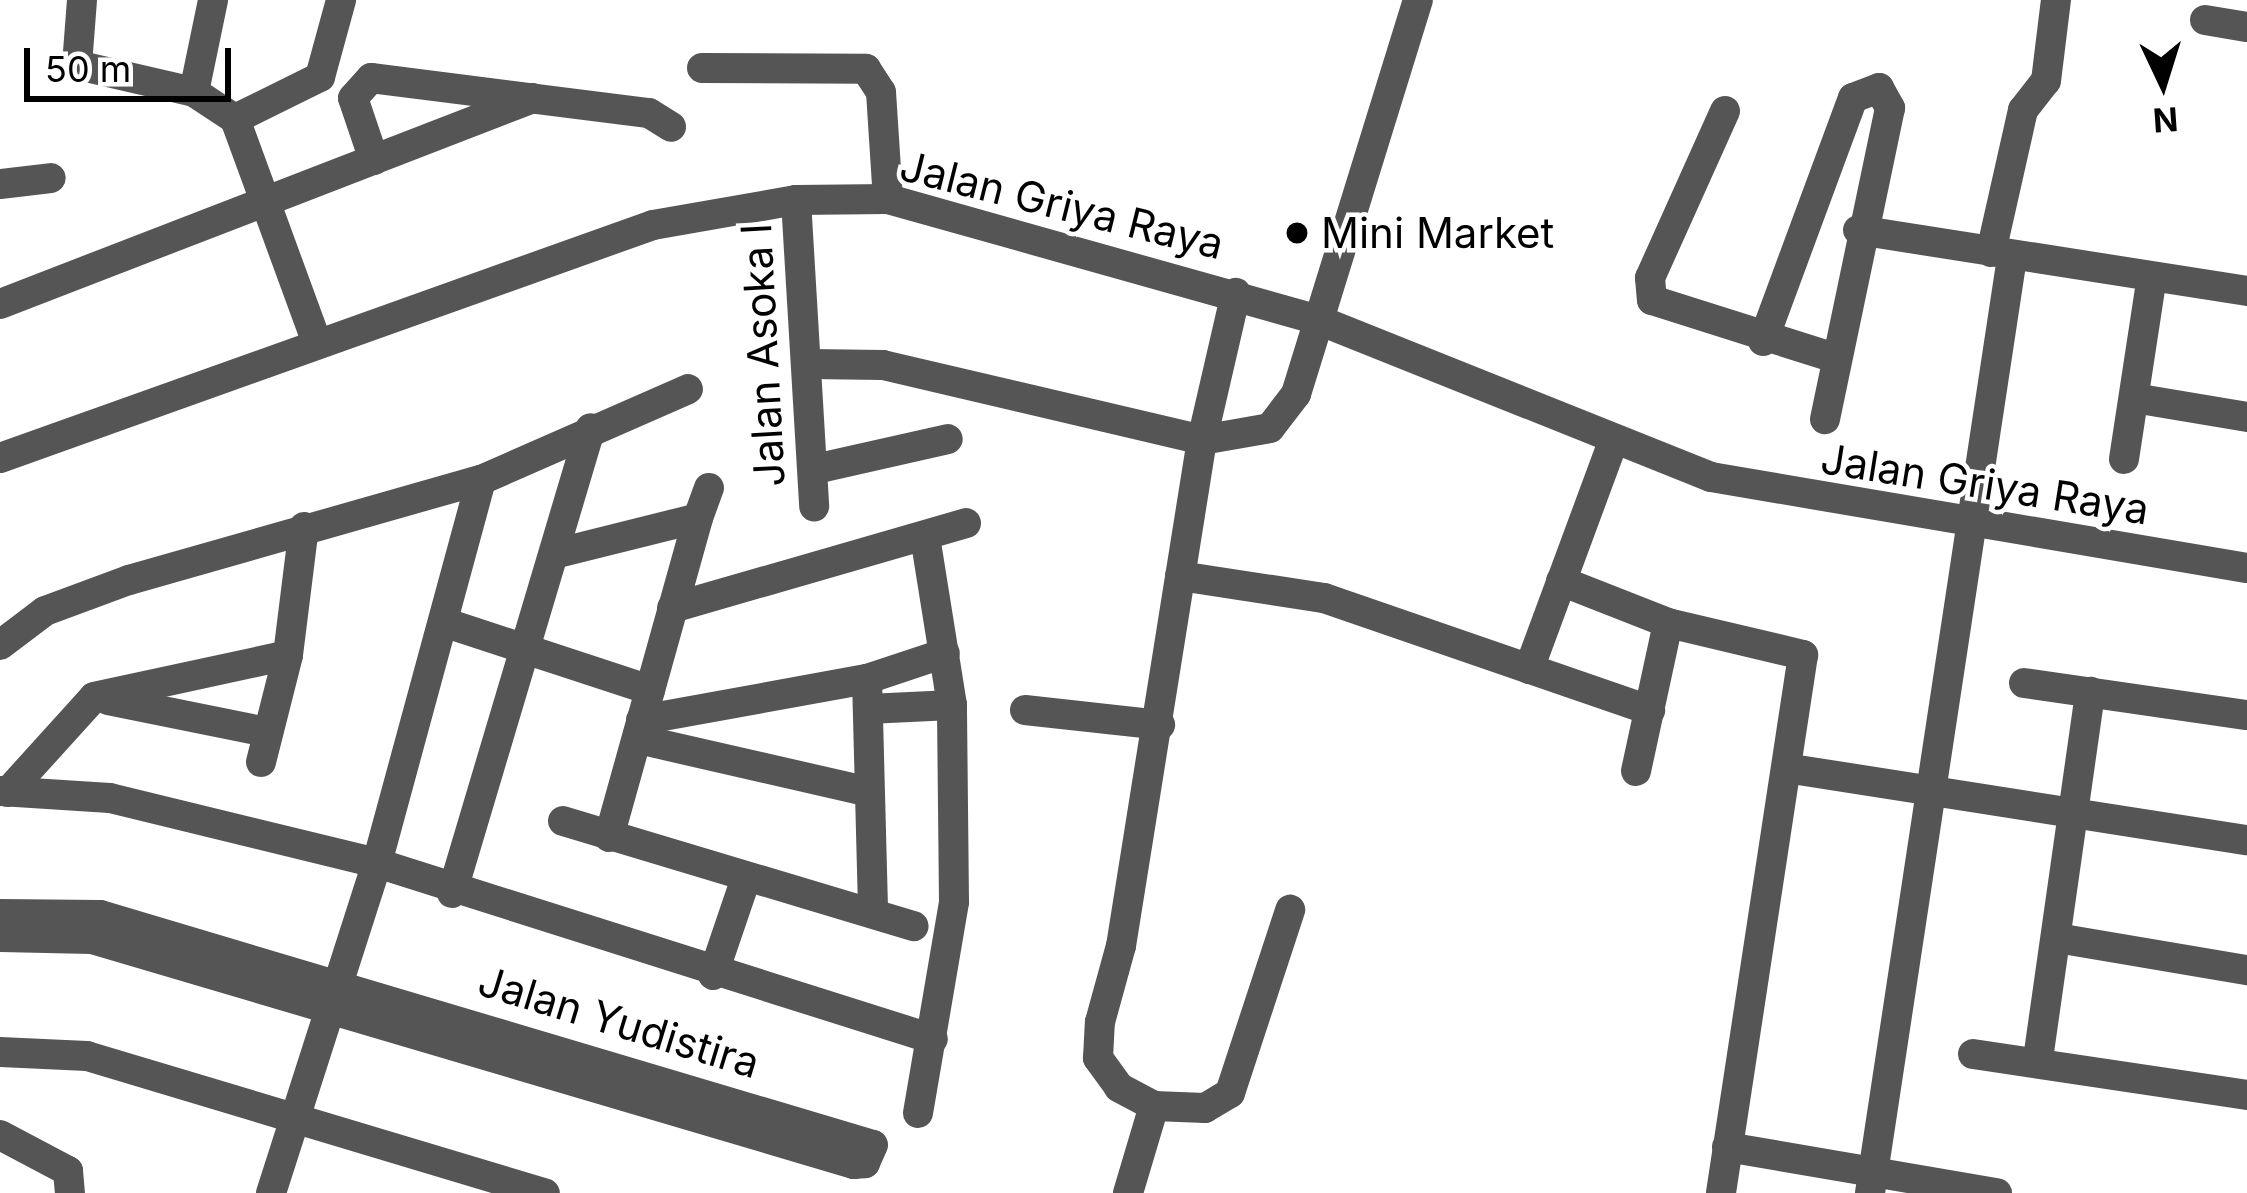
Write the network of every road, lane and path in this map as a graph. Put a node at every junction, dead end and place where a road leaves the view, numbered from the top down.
1 (82, 0) edge
2 (213, 0) edge
3 (341, 0) edge
4 (1418, 0) edge
5 (2056, 0) edge
6 (2205, 20) dead end
7 (2247, 27) edge
8 (702, 68) dead end
9 (194, 92) junction
10 (532, 98) junction
11 (1725, 111) dead end
12 (236, 119) junction
13 (671, 127) dead end
14 (374, 160) junction
15 (51, 178) dead end
16 (0, 184) edge
17 (796, 200) junction
18 (888, 200) junction
19 (268, 206) junction
20 (1858, 230) junction
21 (2002, 254) junction
22 (2152, 277) junction
23 (2247, 291) edge
24 (1236, 293) junction
25 (0, 304) edge
26 (1321, 321) junction
27 (1762, 341) junction
28 (317, 344) junction
29 (1835, 358) junction
30 (810, 364) junction
31 (688, 389) dead end
32 (2134, 398) junction
33 (2247, 417) edge
34 (1825, 418) dead end
35 (591, 428) junction
36 (948, 439) dead end
37 (1202, 440) junction
38 (1613, 442) junction
39 (0, 458) edge
40 (2124, 459) dead end
41 (815, 469) junction
42 (482, 480) junction
43 (814, 506) dead end
44 (966, 523) dead end
45 (304, 527) junction
46 (1970, 528) junction
47 (925, 537) junction
48 (554, 554) junction
49 (2247, 568) edge
50 (1180, 577) junction
51 (1561, 581) junction
52 (671, 608) junction
53 (443, 622) junction
54 (1668, 623) junction
55 (0, 644) edge
56 (945, 653) junction
57 (288, 655) junction
58 (524, 655) junction
59 (1529, 669) junction
60 (2024, 683) dead end
61 (2090, 692) junction
62 (868, 694) junction
63 (94, 697) junction
64 (952, 705) junction
65 (1025, 710) dead end
66 (1650, 710) junction
67 (2247, 715) edge
68 (643, 716) junction
69 (1160, 725) junction
70 (1792, 769) junction
71 (1636, 771) dead end
72 (4, 791) edge
73 (869, 792) junction
74 (1927, 792) junction
75 (2073, 813) junction
76 (563, 821) dead end
77 (609, 837) junction
78 (2247, 840) edge
79 (377, 862) junction
80 (746, 878) junction
81 (452, 893) junction
82 (1290, 910) dead end
83 (873, 913) junction
84 (0, 914) edge
85 (914, 926) dead end
86 (0, 937) edge
87 (2057, 938) junction
88 (2247, 970) edge
89 (713, 975) junction
90 (336, 991) junction
91 (933, 1039) junction
92 (0, 1052) edge
93 (1973, 1054) dead end
94 (2038, 1059) junction
95 (2247, 1095) edge
96 (1154, 1106) junction
97 (295, 1112) junction
98 (918, 1113) dead end
99 (0, 1135) edge
100 (1727, 1147) junction
101 (863, 1154) dead end
102 (1872, 1184) edge
103 (70, 1193) edge
104 (271, 1193) edge
105 (545, 1193) edge
106 (1128, 1193) edge
107 (1721, 1193) edge
108 (1997, 1193) edge

1 - 9 street
2 - 9 street
3 - 12 street
4 - 26 street
5 - 21 street
6 - 7 street
8 - 18 street
9 - 12 street
10 - 13 street
10 - 14 street
10 - 14 street
11 - 27 street
12 - 19 street
14 - 19 street
15 - 16 street
17 - 18 street, Jalan Griya Raya
17 - 28 street, Jalan Griya Raya
17 - 30 street, Jalan Asoka I
18 - 24 street, Jalan Griya Raya
19 - 25 street
19 - 28 street
20 - 21 street
20 - 27 street
20 - 29 street
21 - 22 street
21 - 46 street
22 - 23 street
22 - 32 street
24 - 26 street, Jalan Griya Raya
24 - 37 street
26 - 37 street
26 - 38 street, Jalan Griya Raya
27 - 29 street
28 - 39 street, Jalan Griya Raya
29 - 34 street
30 - 37 street
30 - 41 street, Jalan Asoka I
31 - 35 street
32 - 33 street
32 - 40 street
35 - 42 street
35 - 48 street
36 - 41 street
37 - 50 street
38 - 46 street, Jalan Griya Raya
38 - 51 street
41 - 43 street, Jalan Asoka I
42 - 45 street
42 - 53 street
44 - 47 street
45 - 55 street
45 - 57 street
46 - 49 street, Jalan Griya Raya
46 - 74 street
47 - 52 street
47 - 56 street
48 - 52 street
48 - 58 street
50 - 59 street
50 - 69 street
51 - 54 street
51 - 59 street
52 - 68 street
53 - 58 street
53 - 79 street
54 - 66 street
54 - 70 street
56 - 62 street
56 - 64 street
57 - 63 street
57 - 63 street
58 - 68 street
58 - 81 street
59 - 66 street
60 - 61 street
61 - 67 street
61 - 75 street
62 - 64 street
62 - 68 street
62 - 73 street
63 - 72 street
64 - 91 street
65 - 69 street
66 - 71 street
68 - 73 street
68 - 77 street
69 - 96 street
70 - 74 street
70 - 100 street
72 - 79 street
73 - 83 street
74 - 75 street
74 - 102 street
75 - 78 street
75 - 87 street
76 - 77 street
77 - 80 street
79 - 81 street
79 - 90 street
80 - 83 street
80 - 89 street
81 - 89 street
82 - 96 street
83 - 85 street
84 - 90 street
86 - 90 street
87 - 88 street
87 - 94 street
89 - 91 street
90 - 97 street
90 - 101 street, Jalan Yudistira
91 - 98 street
92 - 97 street
93 - 94 street
94 - 95 street
96 - 106 street
97 - 104 street
97 - 105 street
99 - 103 street
100 - 102 street
100 - 107 street
102 - 108 street

